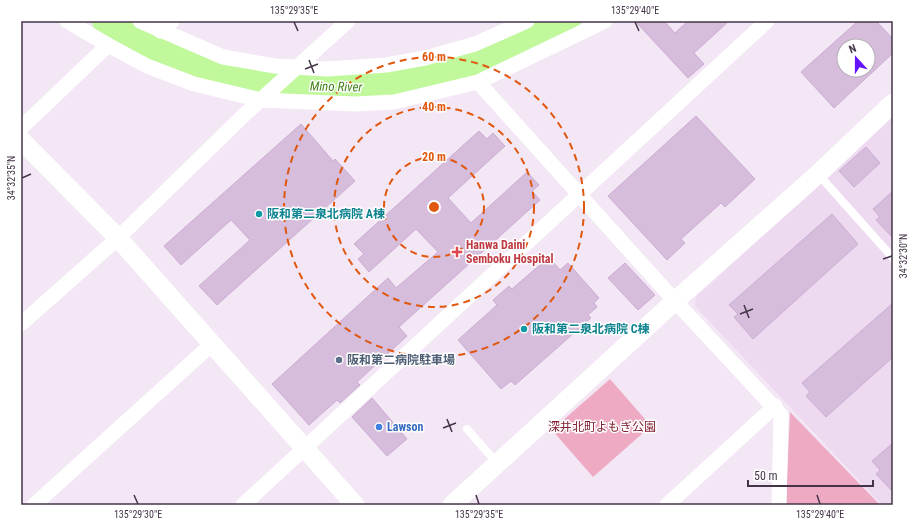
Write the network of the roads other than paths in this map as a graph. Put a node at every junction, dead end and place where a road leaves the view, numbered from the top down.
1 (67, 21) edge
2 (140, 21) edge
3 (172, 21) edge
4 (348, 21) edge
5 (527, 21) edge
6 (605, 21) edge
7 (767, 21) edge
8 (160, 31) junction
9 (108, 45) junction
10 (294, 70) junction
11 (478, 82) junction
12 (267, 95) junction
13 (893, 103) edge
14 (21, 128) edge
15 (21, 140) edge
16 (818, 174) junction
17 (580, 195) junction
18 (118, 238) junction
19 (893, 258) edge
20 (675, 301) junction
21 (21, 324) edge
22 (212, 344) junction
23 (775, 406) junction
24 (467, 429) dead end
25 (303, 448) junction
26 (497, 463) junction
27 (34, 505) edge
28 (243, 505) edge
29 (355, 505) edge
30 (452, 505) edge
31 (667, 505) edge
32 (779, 505) edge

1 - 9 street
2 - 8 street
3 - 8 street
4 - 10 street
5 - 10 street
6 - 11 street
7 - 17 street
8 - 10 street
9 - 12 street
9 - 14 street
10 - 12 street
11 - 12 street
11 - 17 street
12 - 18 street
13 - 16 street
15 - 18 street
16 - 19 lane
16 - 20 street
17 - 20 street
17 - 25 street
18 - 21 street
18 - 22 street
20 - 23 street
20 - 26 street
22 - 25 street
22 - 27 street
23 - 31 street
23 - 32 street
24 - 26 lane
25 - 28 street
25 - 29 street
26 - 30 street

